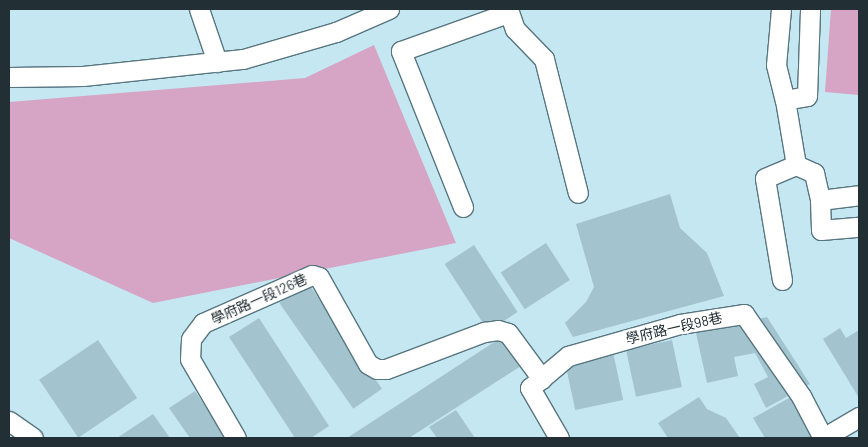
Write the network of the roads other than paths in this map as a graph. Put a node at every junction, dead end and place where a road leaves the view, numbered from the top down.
1 (199, 9) edge
2 (389, 9) edge
3 (781, 9) edge
4 (810, 9) edge
5 (508, 11) edge
6 (217, 62) junction
7 (9, 77) edge
8 (785, 100) junction
9 (796, 165) junction
10 (578, 193) dead end
11 (859, 195) edge
12 (820, 200) junction
13 (462, 207) dead end
14 (859, 227) edge
15 (782, 280) dead end
16 (536, 384) junction
17 (859, 417) edge
18 (9, 421) edge
19 (33, 438) edge
20 (236, 438) edge
21 (558, 438) edge
22 (823, 438) edge

1 - 6 street
2 - 6 street
3 - 8 street
4 - 8 street
5 - 10 street
5 - 13 street
6 - 7 street
8 - 9 street
9 - 12 street
9 - 15 street
11 - 12 street
12 - 14 street
16 - 20 street, 學府路一段126巷
16 - 21 street, 學府路一段126巷
16 - 22 street, 學府路一段98巷
17 - 22 street
18 - 19 street

